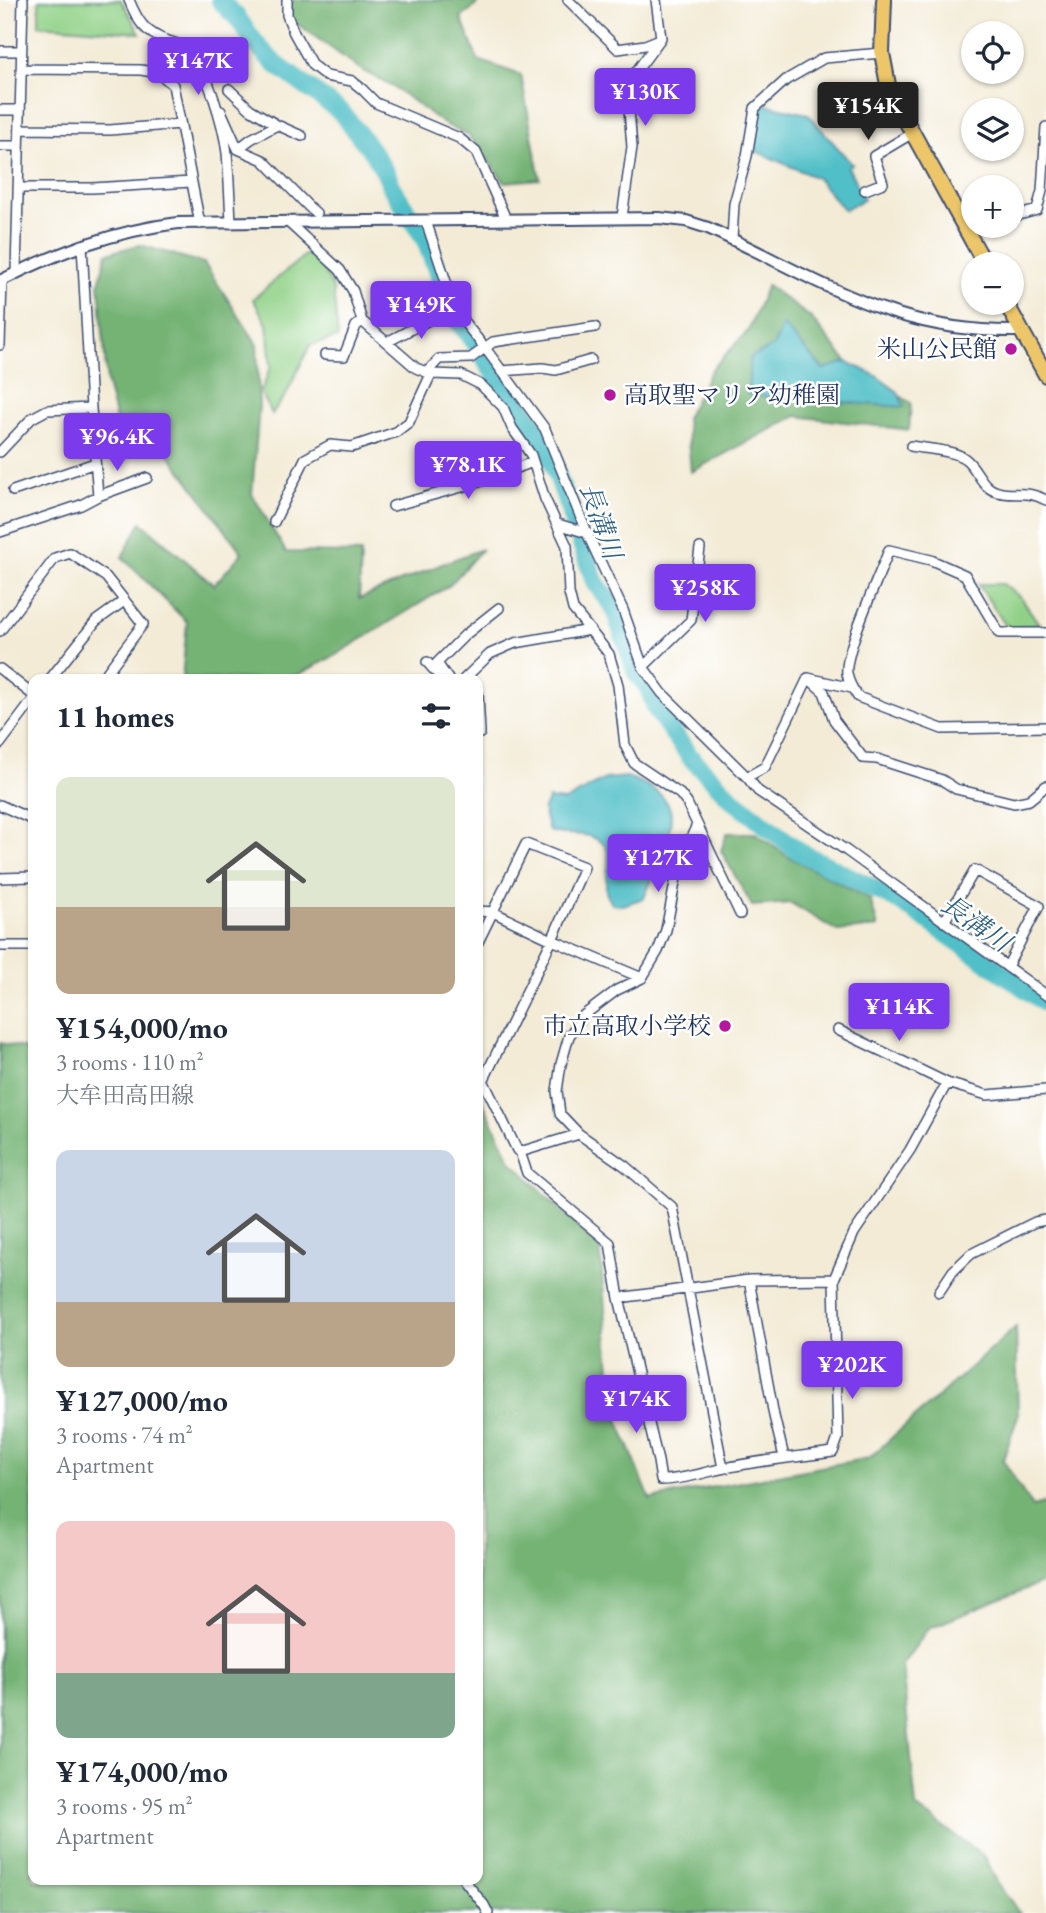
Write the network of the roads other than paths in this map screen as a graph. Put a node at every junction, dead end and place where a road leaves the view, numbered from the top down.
1 (23, 0) edge
2 (129, 0) edge
3 (286, 0) edge
4 (568, 0) edge
5 (656, 0) edge
6 (884, 0) edge
7 (661, 38) junction
8 (0, 51) edge
9 (21, 51) junction
10 (882, 53) junction
11 (21, 69) junction
12 (211, 87) junction
13 (229, 89) dead end
14 (0, 110) edge
15 (20, 110) junction
16 (180, 124) junction
17 (277, 125) junction
18 (1046, 127) edge
19 (20, 129) junction
20 (911, 134) junction
21 (302, 136) dead end
22 (0, 146) edge
23 (19, 146) junction
24 (238, 149) junction
25 (191, 181) junction
26 (18, 188) junction
27 (865, 190) dead end
28 (961, 212) edge
29 (316, 213) dead end
30 (1024, 214) edge
31 (622, 217) junction
32 (506, 219) junction
33 (426, 221) junction
34 (231, 223) junction
35 (289, 223) junction
36 (200, 224) junction
37 (732, 239) junction
38 (82, 244) junction
39 (16, 273) junction
40 (1, 281) edge
41 (442, 313) dead end
42 (1013, 315) edge
43 (362, 321) junction
44 (595, 327) dead end
45 (1022, 331) junction
46 (387, 342) junction
47 (0, 345) edge
48 (485, 348) junction
49 (325, 355) dead end
50 (592, 360) dead end
51 (501, 371) junction
52 (429, 373) junction
53 (1046, 375) edge
54 (90, 408) junction
55 (911, 446) dead end
56 (0, 452) edge
57 (533, 462) junction
58 (95, 463) junction
59 (147, 478) dead end
60 (13, 491) dead end
61 (98, 496) junction
62 (1046, 500) edge
63 (393, 506) dead end
64 (274, 522) dead end
65 (558, 524) junction
66 (0, 532) edge
67 (587, 533) junction
68 (699, 548) dead end
69 (124, 601) junction
70 (499, 608) dead end
71 (590, 630) junction
72 (0, 631) edge
73 (1046, 633) edge
74 (427, 662) dead end
75 (476, 667) junction
76 (643, 667) junction
77 (0, 669) edge
78 (54, 674) edge
79 (106, 674) edge
80 (438, 674) edge
81 (445, 674) edge
82 (469, 674) edge
83 (477, 674) edge
84 (808, 678) junction
85 (852, 688) junction
86 (28, 694) edge
87 (28, 705) edge
88 (1046, 727) edge
89 (0, 744) edge
90 (747, 777) junction
91 (1046, 786) edge
92 (0, 805) edge
93 (28, 815) edge
94 (697, 824) junction
95 (28, 877) edge
96 (0, 878) edge
97 (483, 911) edge
98 (493, 912) junction
99 (740, 914) dead end
100 (944, 922) junction
101 (483, 932) edge
102 (552, 940) junction
103 (0, 946) edge
104 (28, 946) edge
105 (1007, 967) junction
106 (642, 978) junction
107 (1046, 995) edge
108 (838, 1030) dead end
109 (483, 1081) joint
110 (947, 1083) junction
111 (1046, 1090) edge
112 (579, 1134) junction
113 (520, 1152) junction
114 (1046, 1220) edge
115 (834, 1279) junction
116 (749, 1280) junction
117 (688, 1289) junction
118 (939, 1292) dead end
119 (620, 1298) junction
120 (784, 1457) junction
121 (723, 1468) junction
122 (468, 1885) edge
123 (488, 1913) edge

1 - 9 street
2 - 12 street
3 - 32 street
4 - 7 street
5 - 7 street
6 - 10 main road
7 - 31 street
8 - 9 street
9 - 11 street
10 - 20 main road
10 - 37 street
11 - 15 street
11 - 16 street
12 - 24 street
12 - 34 street
13 - 17 street
14 - 15 street
15 - 19 street
16 - 19 street
16 - 25 street
17 - 21 street
17 - 24 street
18 - 30 street
19 - 23 street
20 - 27 street
20 - 28 main road
22 - 23 street
23 - 26 street
24 - 29 street
25 - 26 street
25 - 36 street
26 - 39 street
31 - 32 street
31 - 37 street
32 - 33 street
33 - 35 street
33 - 48 street
34 - 35 street
34 - 36 street
35 - 43 street
36 - 38 street
37 - 45 street
38 - 39 street
38 - 54 street
39 - 40 street
40 - 47 street
41 - 46 street
42 - 45 main road
43 - 46 street
43 - 49 street
44 - 48 street
45 - 53 main road
46 - 52 street
48 - 51 street
48 - 52 street
50 - 51 street
51 - 67 street
52 - 57 street
52 - 64 street
54 - 56 street
54 - 58 street
55 - 62 street
57 - 63 street
57 - 65 street
58 - 60 street
58 - 61 street
59 - 61 street
61 - 66 street
65 - 67 street
65 - 71 street
67 - 76 street
68 - 76 street
69 - 72 street
69 - 78 street
69 - 79 street
70 - 81 street
71 - 75 street
71 - 94 street
73 - 85 street
74 - 80 street
75 - 82 street
75 - 83 street
76 - 90 street
77 - 86 street
84 - 85 street
84 - 90 street
84 - 91 street
85 - 88 street
87 - 89 street
90 - 100 street
92 - 93 street
94 - 99 street
94 - 106 street
95 - 96 street
97 - 98 street
98 - 101 street
98 - 102 street
98 - 102 street
100 - 105 street
100 - 105 street
102 - 106 street
102 - 109 street
103 - 104 street
105 - 107 street
106 - 112 street
108 - 110 street
109 - 113 street
110 - 111 street
110 - 115 street
112 - 113 street
112 - 117 street
113 - 119 street
114 - 118 street
115 - 116 street
115 - 120 street
116 - 117 street
116 - 120 street
117 - 119 street
117 - 121 street
119 - 121 street
120 - 121 street
122 - 123 street

